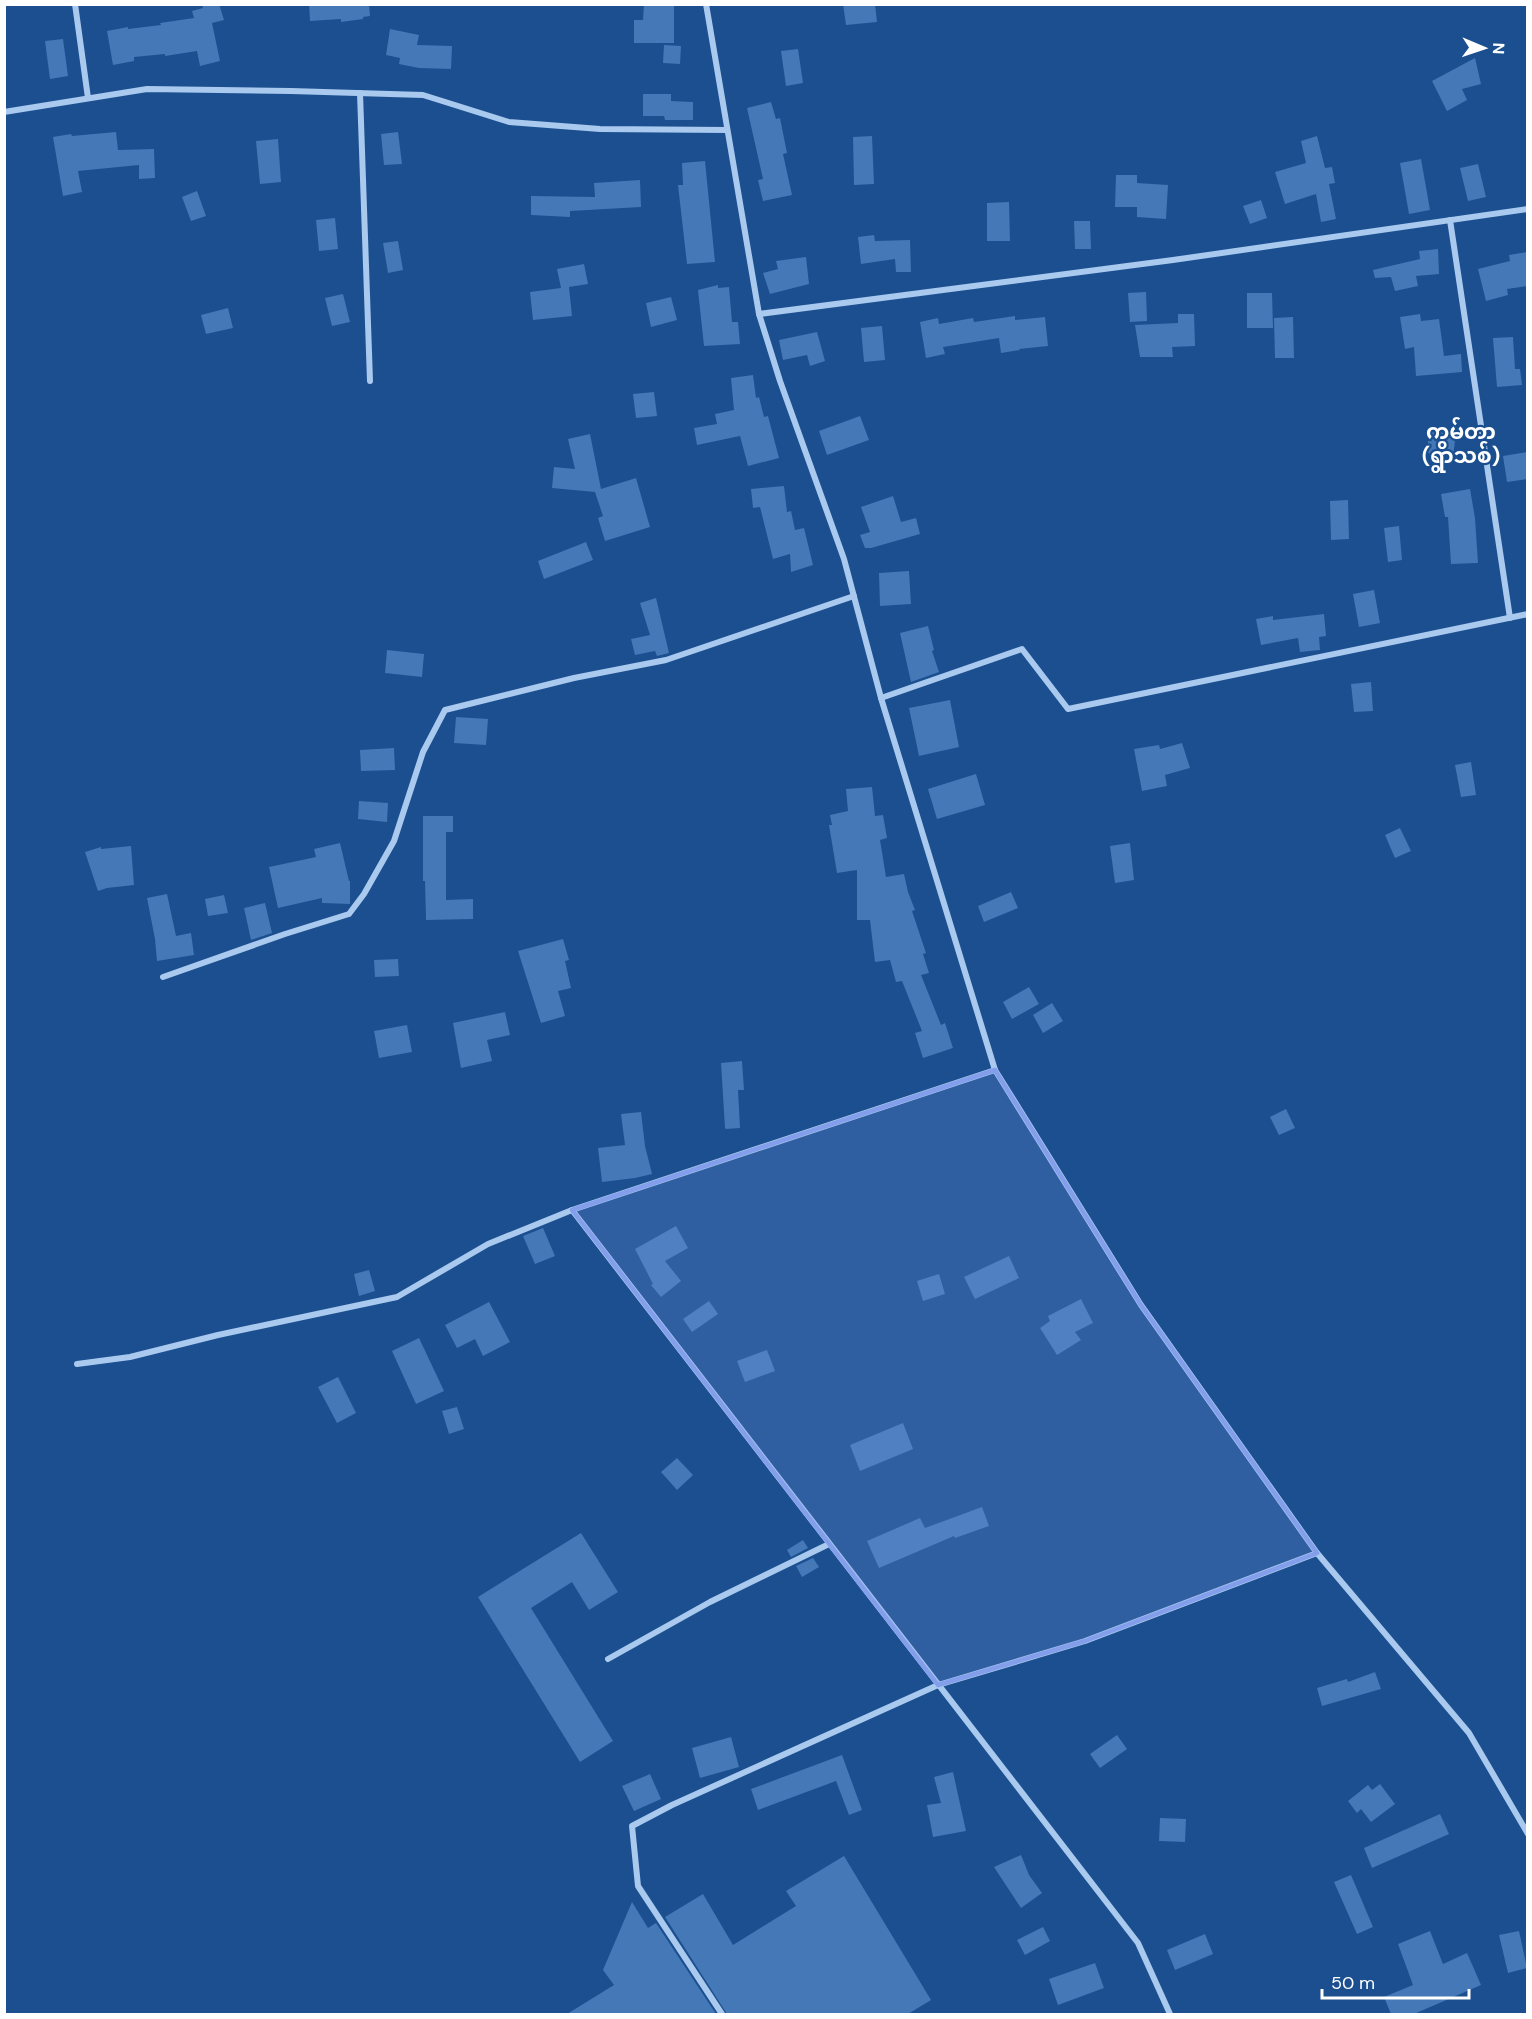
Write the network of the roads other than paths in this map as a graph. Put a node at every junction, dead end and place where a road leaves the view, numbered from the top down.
1 (75, 4) edge
2 (706, 4) edge
3 (360, 93) junction
4 (88, 98) junction
5 (4, 112) edge
6 (727, 130) junction
7 (1527, 209) edge
8 (1450, 220) junction
9 (759, 314) junction
10 (370, 381) dead end
11 (854, 596) junction
12 (1527, 614) edge
13 (1510, 618) junction
14 (881, 698) junction
15 (163, 977) dead end
16 (995, 1070) junction
17 (572, 1210) junction
18 (77, 1364) dead end
19 (829, 1544) junction
20 (1317, 1553) junction
21 (608, 1659) dead end
22 (938, 1685) junction
23 (1527, 1834) edge
24 (722, 2014) edge
25 (1170, 2014) edge

1 - 4 street
2 - 6 street
3 - 4 street
3 - 6 street
3 - 10 street
4 - 5 street
6 - 9 street
7 - 8 street
8 - 9 street
8 - 13 street
9 - 11 street
11 - 14 street
11 - 15 street
12 - 13 street
13 - 14 street
14 - 16 street
16 - 17 street
16 - 20 street
17 - 18 street
17 - 19 street
19 - 21 street
19 - 22 street
20 - 22 street
20 - 23 street
22 - 24 street
22 - 25 street

